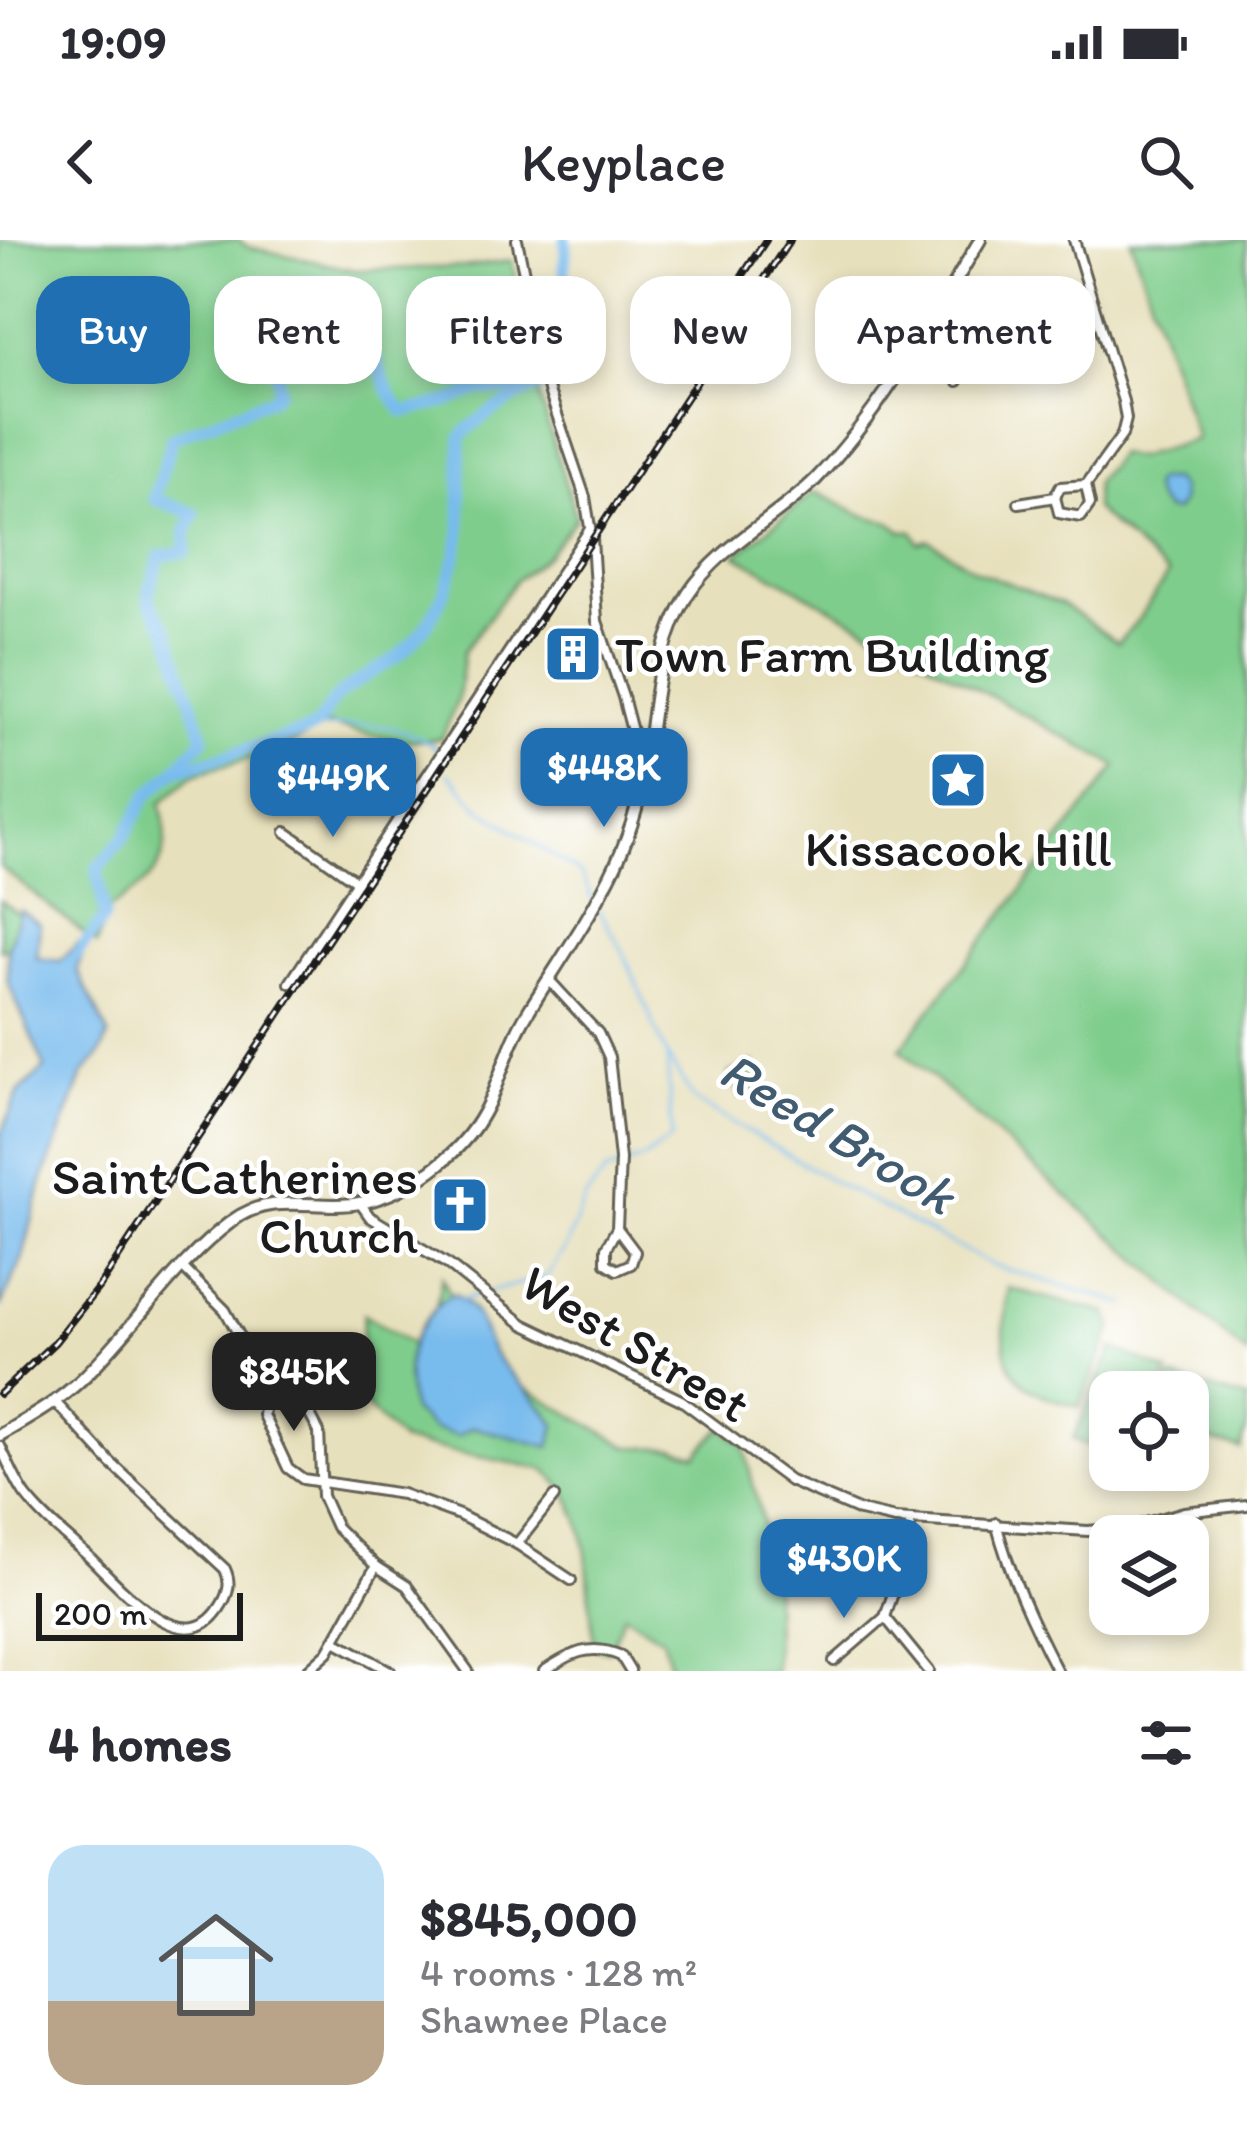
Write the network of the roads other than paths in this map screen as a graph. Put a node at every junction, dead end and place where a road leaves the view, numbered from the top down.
1 (517, 240) edge
2 (980, 240) edge
3 (1073, 240) edge
4 (959, 276) edge
5 (888, 384) edge
6 (1086, 485) junction
7 (1055, 497) junction
8 (1019, 503) dead end
9 (591, 528) junction
10 (644, 776) junction
11 (286, 832) dead end
12 (357, 882) junction
13 (549, 980) junction
14 (290, 983) dead end
15 (360, 1203) junction
16 (617, 1228) junction
17 (182, 1267) junction
18 (290, 1383) junction
19 (56, 1402) junction
20 (0, 1435) edge
21 (0, 1445) edge
22 (320, 1483) junction
23 (554, 1497) dead end
24 (1247, 1505) edge
25 (911, 1520) junction
26 (996, 1523) junction
27 (517, 1544) junction
28 (376, 1566) junction
29 (571, 1580) dead end
30 (885, 1617) junction
31 (335, 1642) junction
32 (834, 1661) dead end
33 (318, 1667) edge
34 (307, 1671) edge
35 (390, 1671) edge
36 (469, 1671) edge
37 (544, 1671) edge
38 (630, 1671) edge
39 (929, 1671) edge
40 (1057, 1671) edge

1 - 9 street
2 - 4 main road
3 - 6 street
5 - 10 main road
6 - 7 street
6 - 7 street
7 - 8 street
9 - 10 street
9 - 12 street
10 - 13 main road
11 - 12 street
12 - 14 street
13 - 15 main road
13 - 16 street
15 - 17 main road
15 - 25 street, West Street
16 - 16 street
17 - 18 street
17 - 19 main road
18 - 22 street
18 - 22 street
19 - 20 main road
19 - 21 street
22 - 27 street
22 - 28 street
23 - 27 street
24 - 26 street, West Street
25 - 26 street, West Street
25 - 30 street
26 - 40 street
27 - 29 street
28 - 31 street
28 - 36 street
30 - 32 street
30 - 39 street
31 - 33 street
31 - 35 street
33 - 34 street
37 - 38 street

